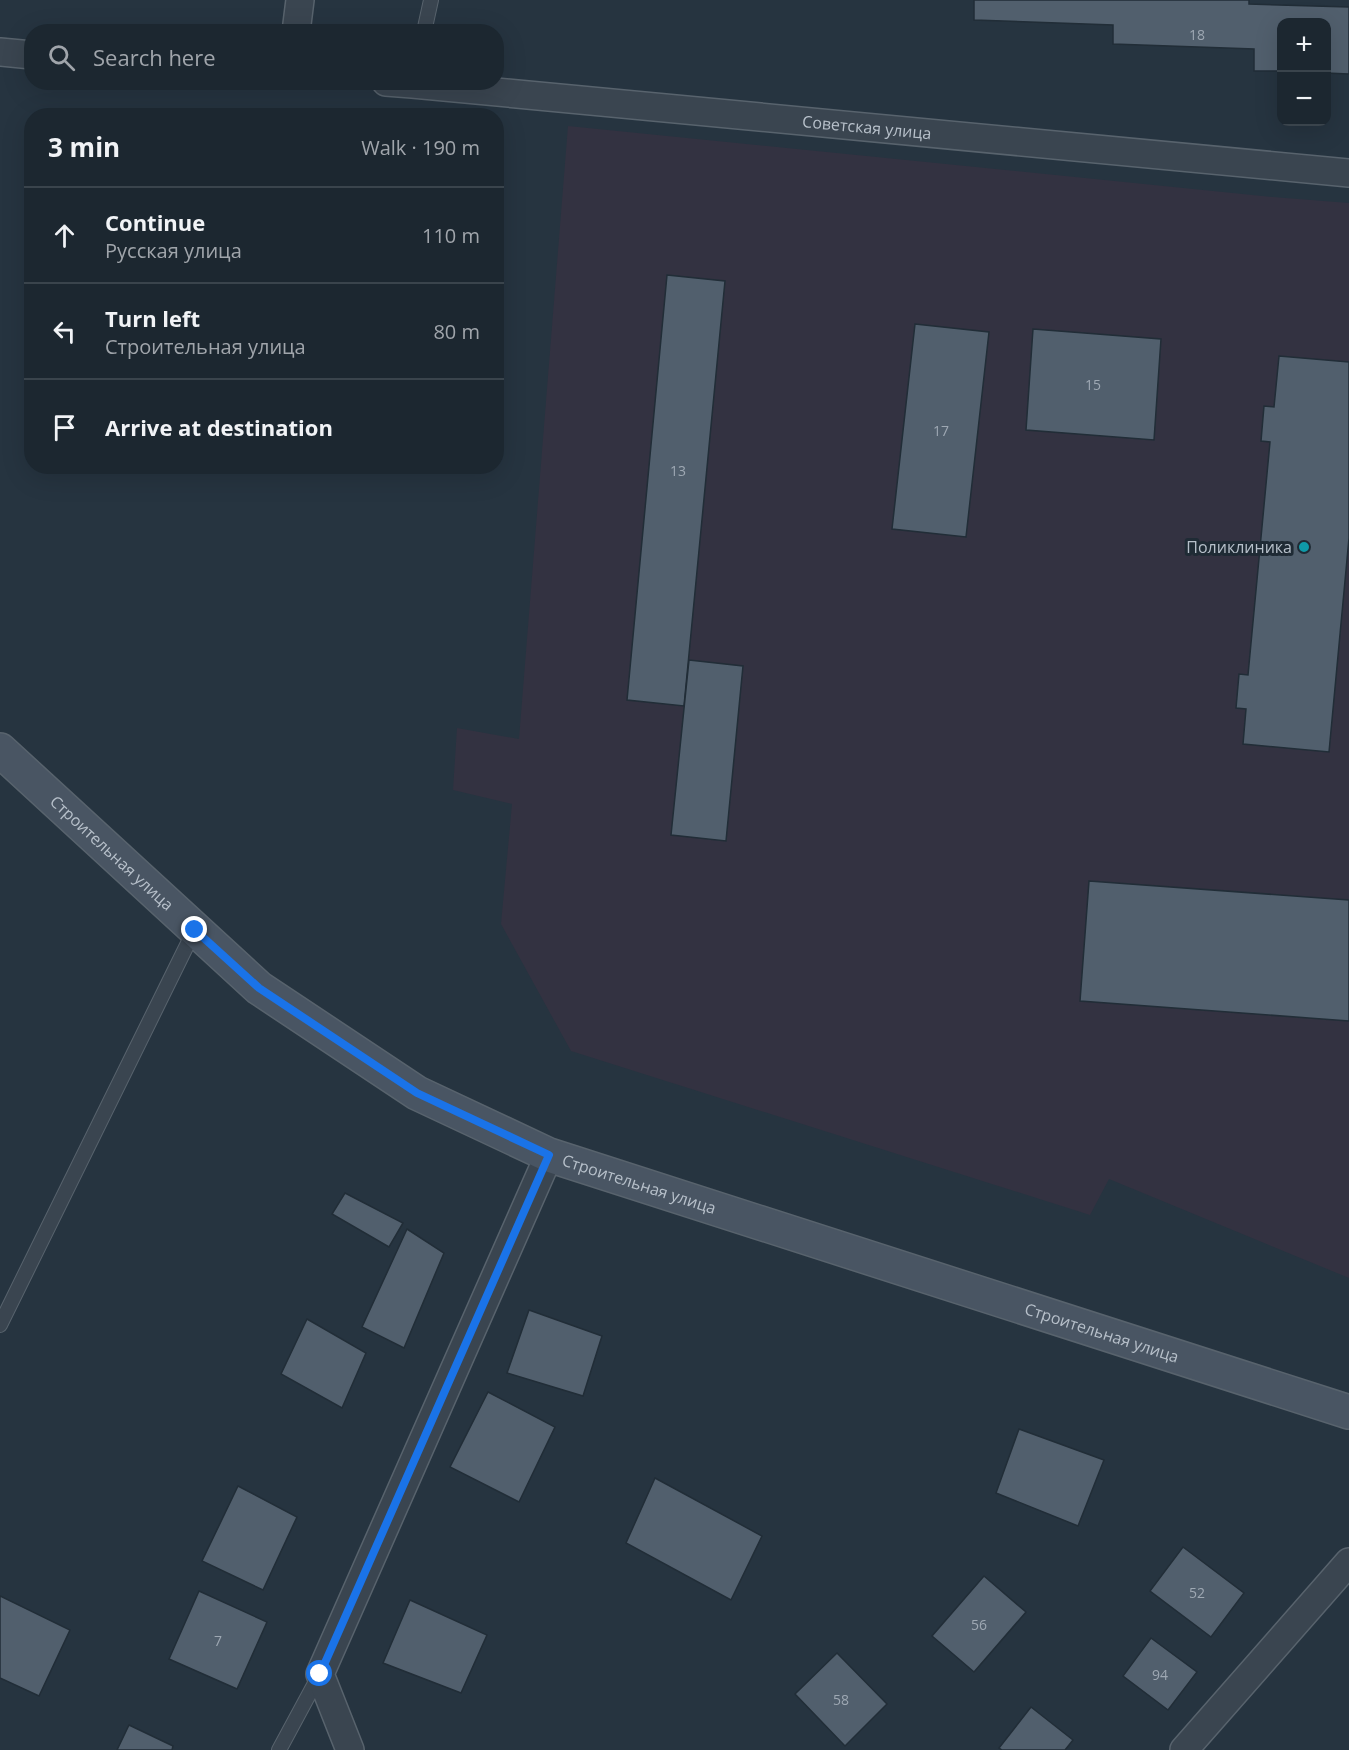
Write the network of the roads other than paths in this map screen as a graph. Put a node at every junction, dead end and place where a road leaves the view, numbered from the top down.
1 (300, 0) edge
2 (431, 0) edge
3 (297, 24) edge
4 (426, 24) edge
5 (0, 52) edge
6 (24, 54) edge
7 (478, 90) edge
8 (1349, 173) edge
9 (0, 750) edge
10 (195, 930) junction
11 (549, 1155) junction
12 (0, 1325) edge
13 (1349, 1413) edge
14 (1349, 1562) edge
15 (320, 1674) junction
16 (279, 1750) edge
17 (350, 1750) edge
18 (1184, 1750) edge

1 - 3 street
2 - 4 lane
5 - 6 street
7 - 8 street, Советская улица
9 - 10 main road, Строительная улица
10 - 11 main road, Строительная улица
10 - 12 lane
11 - 13 main road, Строительная улица
11 - 15 street
14 - 18 street
15 - 16 lane
15 - 17 street

